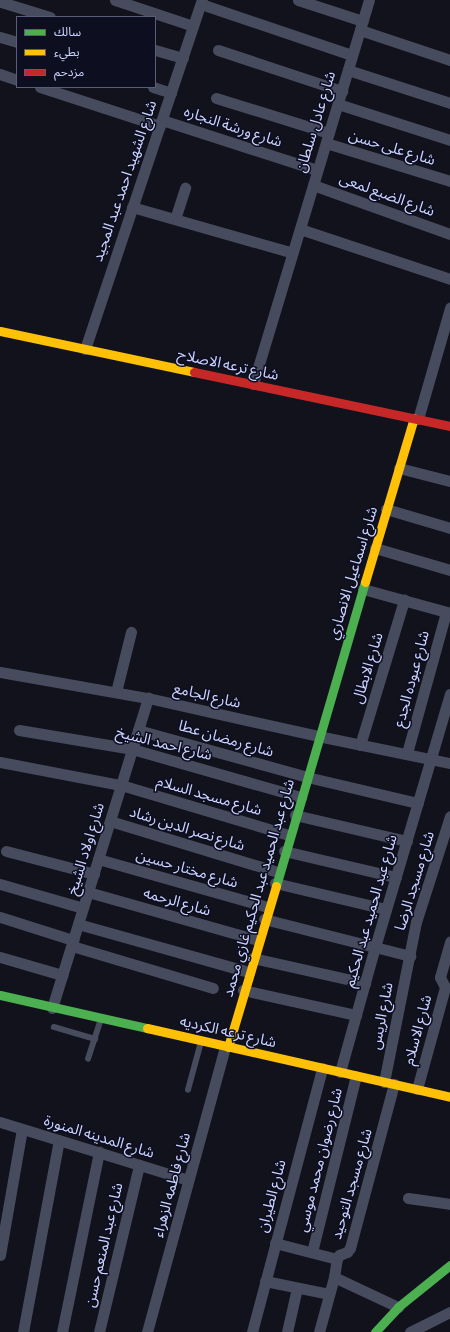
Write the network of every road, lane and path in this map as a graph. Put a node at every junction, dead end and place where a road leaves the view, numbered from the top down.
1 (115, 0) edge
2 (298, 0) edge
3 (369, 0) edge
4 (202, 2) edge
5 (1, 3) edge
6 (46, 16) edge
7 (194, 26) junction
8 (361, 26) junction
9 (0, 37) edge
10 (16, 42) edge
11 (156, 50) edge
12 (218, 50) dead end
13 (352, 55) junction
14 (183, 58) junction
15 (450, 60) edge
16 (348, 70) junction
17 (0, 74) edge
18 (16, 80) edge
19 (43, 88) edge
20 (156, 88) edge
21 (342, 91) junction
22 (171, 93) junction
23 (216, 98) dead end
24 (450, 103) edge
25 (338, 104) junction
26 (161, 123) junction
27 (327, 138) junction
28 (450, 140) edge
29 (317, 170) junction
30 (450, 181) edge
31 (313, 185) junction
32 (185, 188) dead end
33 (132, 207) junction
34 (175, 219) junction
35 (300, 229) junction
36 (450, 234) edge
37 (293, 253) junction
38 (450, 279) edge
39 (450, 308) edge
40 (0, 331) edge
41 (85, 349) junction
42 (253, 384) junction
43 (416, 418) junction
44 (450, 426) edge
45 (399, 468) junction
46 (450, 481) edge
47 (386, 509) junction
48 (450, 528) edge
49 (375, 548) junction
50 (450, 570) edge
51 (363, 589) junction
52 (404, 600) junction
53 (448, 613) edge
54 (132, 632) dead end
55 (0, 672) edge
56 (116, 692) junction
57 (450, 694) edge
58 (148, 698) junction
59 (447, 713) edge
60 (19, 730) dead end
61 (138, 730) junction
62 (318, 736) junction
63 (360, 745) junction
64 (132, 749) junction
65 (407, 753) junction
66 (431, 759) junction
67 (0, 762) edge
68 (450, 763) edge
69 (307, 777) junction
70 (121, 785) junction
71 (301, 797) junction
72 (418, 803) junction
73 (295, 815) junction
74 (450, 816) edge
75 (110, 821) junction
76 (289, 835) junction
77 (407, 841) junction
78 (6, 851) dead end
79 (284, 851) junction
80 (98, 859) junction
81 (278, 872) junction
82 (94, 874) junction
83 (396, 877) junction
84 (275, 883) junction
85 (0, 884) edge
86 (88, 892) junction
87 (268, 907) junction
88 (83, 908) junction
89 (386, 909) junction
90 (0, 917) edge
91 (264, 919) junction
92 (78, 924) junction
93 (258, 940) junction
94 (450, 941) edge
95 (72, 943) junction
96 (375, 947) junction
97 (0, 956) edge
98 (410, 956) junction
99 (253, 958) junction
100 (249, 972) junction
101 (62, 975) junction
102 (365, 983) junction
103 (213, 988) dead end
104 (243, 990) junction
105 (0, 995) edge
106 (52, 1008) junction
107 (356, 1015) junction
108 (102, 1019) junction
109 (54, 1027) dead end
110 (95, 1039) junction
111 (202, 1041) junction
112 (226, 1047) junction
113 (88, 1059) dead end
114 (322, 1068) junction
115 (340, 1072) junction
116 (356, 1076) junction
117 (389, 1083) junction
118 (417, 1089) junction
119 (188, 1090) dead end
120 (450, 1095) edge
121 (0, 1122) edge
122 (22, 1129) junction
123 (59, 1140) junction
124 (99, 1152) junction
125 (139, 1165) junction
126 (188, 1180) junction
127 (408, 1198) dead end
128 (450, 1204) edge
129 (275, 1243) junction
130 (312, 1252) junction
131 (0, 1255) edge
132 (336, 1258) junction
133 (450, 1265) edge
134 (334, 1277) junction
135 (265, 1281) junction
136 (297, 1288) junction
137 (329, 1294) junction
138 (398, 1307) junction
139 (450, 1312) edge
140 (378, 1331) edge
141 (23, 1332) edge
142 (62, 1332) edge
143 (99, 1332) edge
144 (147, 1332) edge
145 (252, 1332) edge
146 (287, 1332) edge
147 (319, 1332) edge
148 (410, 1332) edge

1 - 7 street
2 - 8 street
3 - 8 street, شارع عادل سلطان
4 - 7 street, شارع الشهيد احمد عبد المجيد
4 - 13 street
5 - 6 street
7 - 14 street, شارع الشهيد احمد عبد المجيد
8 - 13 street, شارع عادل سلطان
8 - 15 street
9 - 10 street
11 - 14 street
12 - 21 street
13 - 16 street, شارع عادل سلطان
14 - 22 street, شارع الشهيد احمد عبد المجيد
16 - 21 street, شارع عادل سلطان
16 - 24 street
17 - 18 street
19 - 26 street, شارع ورشة النجاره
20 - 22 street
21 - 25 street, شارع عادل سلطان
22 - 26 street, شارع الشهيد احمد عبد المجيد
23 - 27 street, شارع على حسن
25 - 27 street, شارع عادل سلطان
25 - 28 street
26 - 29 street, شارع ورشة النجاره
26 - 33 street, شارع الشهيد احمد عبد المجيد
27 - 29 street, شارع عادل سلطان
27 - 30 street, شارع على حسن
29 - 31 street, شارع عادل سلطان
31 - 35 street, شارع عادل سلطان
31 - 36 street, شارع الضبع لمعى
32 - 34 street
33 - 34 street
33 - 41 street, شارع الشهيد احمد عبد المجيد
34 - 37 street
35 - 37 street, شارع عادل سلطان
35 - 38 street
37 - 42 street, شارع عادل سلطان
39 - 43 street
40 - 41 street, شارع ترعه الاصلاح
41 - 42 street, شارع ترعه الاصلاح
42 - 43 street, شارع ترعه الاصلاح
43 - 44 street, شارع ترعه الاصلاح
43 - 45 street, شارع اسماعيل الانصاري
45 - 46 street
45 - 47 street, شارع اسماعيل الانصاري
47 - 48 street
47 - 49 street, شارع اسماعيل الانصاري
49 - 50 street
49 - 51 street, شارع اسماعيل الانصاري
51 - 52 street
51 - 62 street, شارع اسماعيل الانصاري
52 - 53 street
52 - 63 street, شارع الابطال
53 - 65 street, شارع عبوده الجدع
54 - 56 street
55 - 56 street, شارع الجامع
56 - 58 street, شارع الجامع
57 - 59 street, شارع عبد الحميد عبد الحكيم
58 - 61 street, شارع اولاد الشيخ
58 - 62 street, شارع الجامع
59 - 66 street, شارع عبد الحميد عبد الحكيم
60 - 64 street, شارع احمد الشيخ
61 - 64 street, شارع اولاد الشيخ
61 - 69 street, شارع رمضان عطا
62 - 63 street, شارع الجامع
62 - 69 street, شارع عبد الحميد عبد الحكيم غازي محمد
63 - 65 street, شارع الجامع
64 - 70 street, شارع اولاد الشيخ
64 - 71 street, شارع احمد الشيخ
65 - 66 street, شارع الجامع
66 - 68 street, شارع الجامع
66 - 72 street, شارع عبد الحميد عبد الحكيم
67 - 70 street, شارع مسجد السلام
69 - 71 street, شارع عبد الحميد عبد الحكيم غازي محمد
69 - 72 street, شارع رمضان عطا
70 - 75 street, شارع اولاد الشيخ
70 - 76 street, شارع مسجد السلام
71 - 73 street, شارع عبد الحميد عبد الحكيم غازي محمد
72 - 77 street, شارع عبد الحميد عبد الحكيم
73 - 76 street, شارع عبد الحميد عبد الحكيم غازي محمد
73 - 77 street
74 - 98 street, شارع مسجد الرضا
75 - 80 street, شارع اولاد الشيخ
75 - 81 street, شارع نصر الدين رشاد
76 - 79 street, شارع عبد الحميد عبد الحكيم غازي محمد
77 - 83 street, شارع عبد الحميد عبد الحكيم
78 - 82 street
79 - 81 street, شارع عبد الحميد عبد الحكيم غازي محمد
79 - 83 street
80 - 82 street, شارع اولاد الشيخ
80 - 87 street, شارع مختار حسين
81 - 84 street, شارع عبد الحميد عبد الحكيم غازي محمد
82 - 86 street, شارع اولاد الشيخ
83 - 89 street, شارع عبد الحميد عبد الحكيم
84 - 87 street, شارع عبد الحميد عبد الحكيم غازي محمد
84 - 89 street
85 - 88 street
86 - 88 street, شارع اولاد الشيخ
86 - 93 street, شارع الرحمه
87 - 91 street, شارع عبد الحميد عبد الحكيم غازي محمد
88 - 92 street, شارع اولاد الشيخ
89 - 96 street, شارع عبد الحميد عبد الحكيم
90 - 95 street
91 - 93 street, شارع عبد الحميد عبد الحكيم غازي محمد
91 - 96 street
92 - 95 street, شارع اولاد الشيخ
92 - 100 street
93 - 99 street, شارع عبد الحميد عبد الحكيم غازي محمد
94 - 118 street, شارع الاسلام
95 - 101 street, شارع اولاد الشيخ
95 - 103 street
96 - 98 street
96 - 102 street, شارع عبد الحميد عبد الحكيم
97 - 101 street
98 - 117 street, شارع الريس
99 - 100 street, شارع عبد الحميد عبد الحكيم غازي محمد
99 - 102 street
100 - 104 street, شارع عبد الحميد عبد الحكيم غازي محمد
101 - 106 street, شارع اولاد الشيخ
102 - 107 street, شارع عبد الحميد عبد الحكيم
104 - 107 street
104 - 112 street, شارع عبد الحميد عبد الحكيم غازي محمد
105 - 106 street, شارع ترعه الكرديه
106 - 108 street, شارع ترعه الكرديه
107 - 115 street, شارع عبد الحميد عبد الحكيم
108 - 110 lane
108 - 111 street, شارع ترعه الكرديه
109 - 110 lane
110 - 113 lane
111 - 112 street, شارع ترعه الكرديه
111 - 119 lane
112 - 114 street, شارع ترعه الكرديه
112 - 126 street, شارع فاطمه الزهراء
114 - 115 street, شارع ترعه الكرديه
114 - 129 street, شارع الطيران
115 - 116 street, شارع ترعه الكرديه
116 - 117 street, شارع ترعه الكرديه
116 - 130 street, شارع رضوان محمد موسي
117 - 118 street, شارع ترعه الكرديه
117 - 132 street, شارع مسجد التوحيد
118 - 120 street, شارع ترعه الكرديه
121 - 122 street, شارع المدينه المنورة
122 - 123 street, شارع المدينه المنورة
122 - 131 street
123 - 124 street, شارع المدينه المنورة
123 - 141 street
124 - 125 street, شارع المدينه المنورة
124 - 142 street
125 - 126 street, شارع المدينه المنورة
125 - 143 street, شارع عبد المنعم حسن
126 - 144 street, شارع فاطمه الزهراء
127 - 128 street
129 - 130 street
129 - 135 street, شارع الطيران
130 - 132 street
132 - 134 street, شارع مسجد التوحيد
133 - 138 street
134 - 137 street, شارع مسجد التوحيد
134 - 138 street
135 - 136 street
135 - 145 street, شارع الطيران
136 - 137 street
136 - 146 street
137 - 147 street, شارع مسجد التوحيد
138 - 140 street
139 - 148 street

